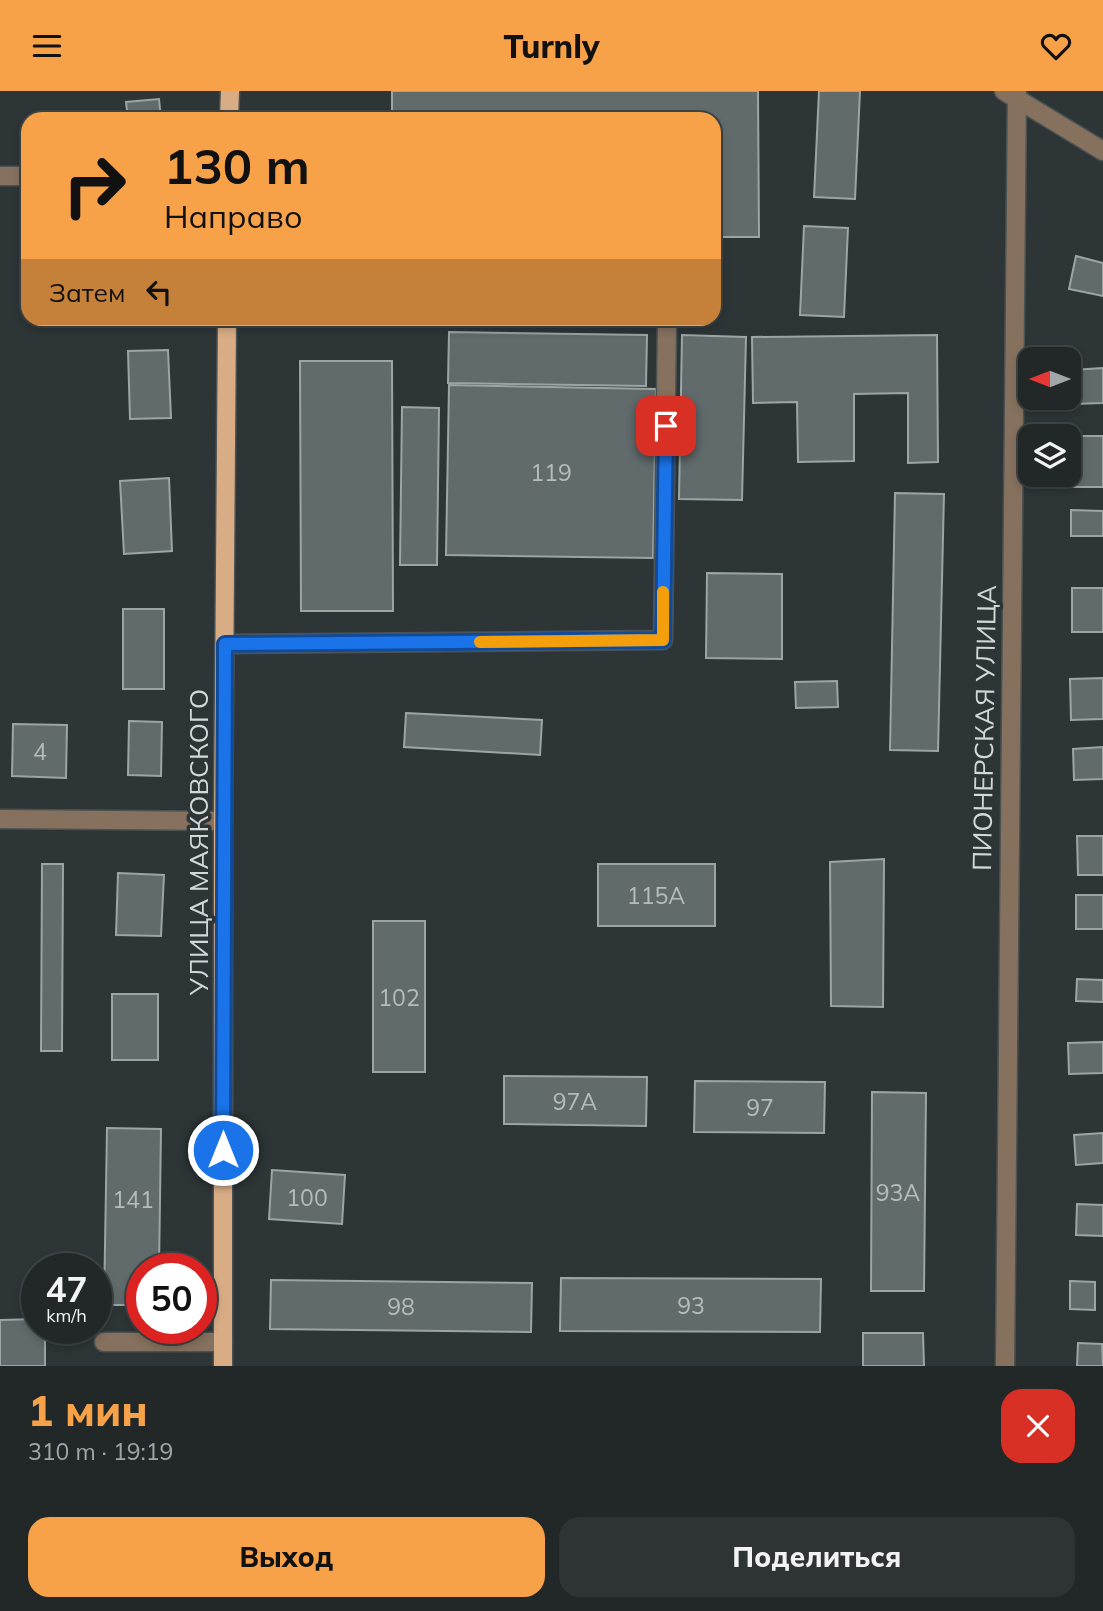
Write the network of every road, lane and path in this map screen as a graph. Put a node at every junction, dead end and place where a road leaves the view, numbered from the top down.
1 (230, 91) edge
2 (1012, 94) edge
3 (229, 112) edge
4 (1103, 151) edge
5 (0, 176) edge
6 (21, 176) edge
7 (227, 326) edge
8 (667, 326) edge
9 (225, 644) junction
10 (0, 819) edge
11 (223, 821) junction
12 (112, 1342) edge
13 (223, 1342) junction
14 (223, 1366) edge
15 (1005, 1366) edge

1 - 3 main road
2 - 4 street
2 - 15 street, ПИОНЕРСКАЯ УЛИЦА
5 - 6 street
7 - 9 main road, УЛИЦА МАЯКОВСКОГО
8 - 9 street
9 - 11 main road, УЛИЦА МАЯКОВСКОГО
10 - 11 street
11 - 13 main road, УЛИЦА МАЯКОВСКОГО
12 - 13 street
13 - 14 main road, УЛИЦА МАЯКОВСКОГО

